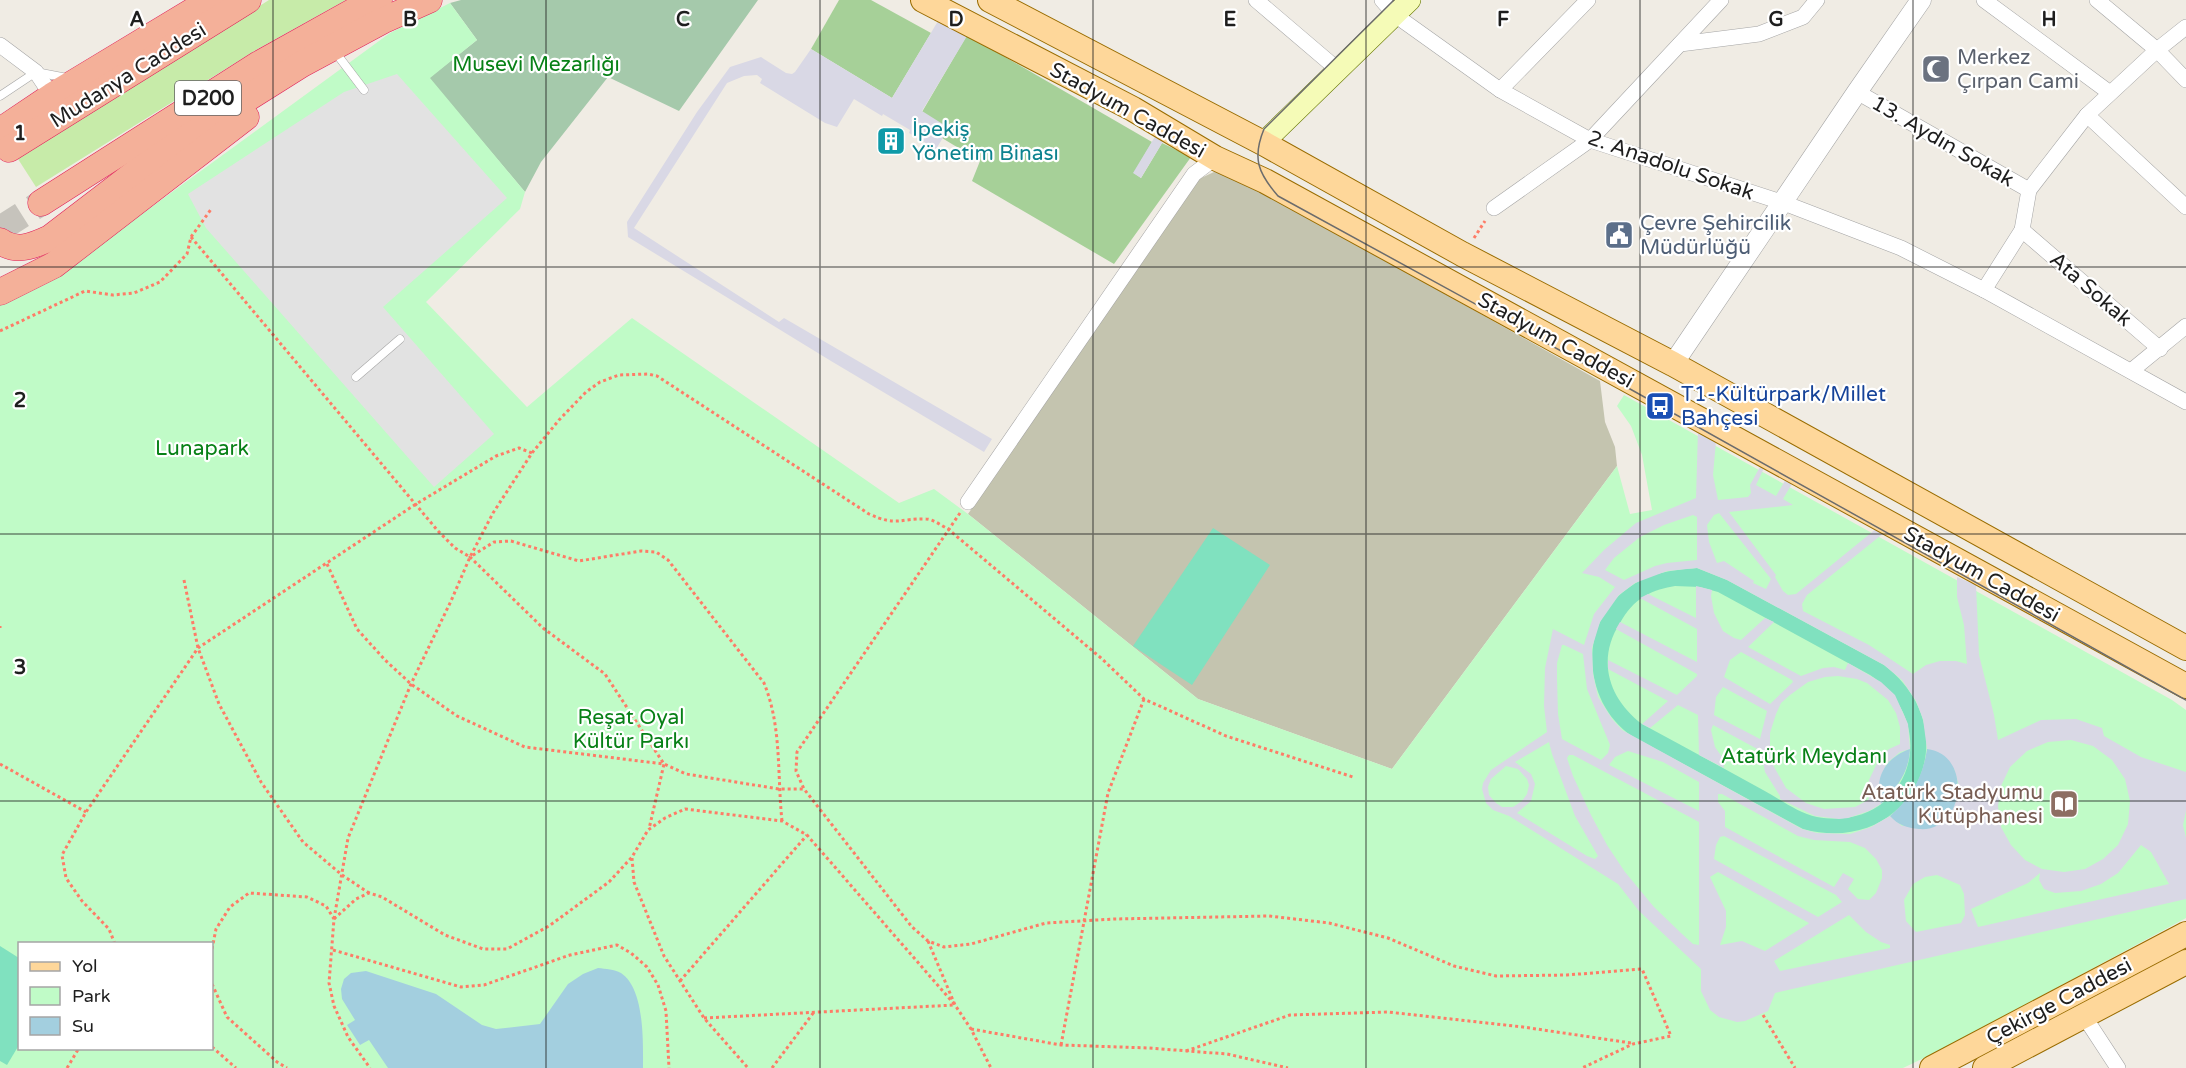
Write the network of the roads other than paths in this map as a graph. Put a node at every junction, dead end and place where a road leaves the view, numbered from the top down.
1 (211, 0) edge
2 (248, 0) edge
3 (429, 0) edge
4 (923, 0) edge
5 (990, 0) edge
6 (1256, 0) edge
7 (1410, 0) edge
8 (1588, 0) edge
9 (1721, 0) edge
10 (1817, 0) edge
11 (1921, 0) edge
12 (1984, 0) edge
13 (2097, 0) edge
14 (1388, 8) edge
15 (380, 11) edge
16 (2186, 27) edge
17 (1680, 44) junction
18 (0, 45) edge
19 (2157, 50) junction
20 (336, 53) junction
21 (1337, 69) junction
22 (36, 72) junction
23 (2186, 80) edge
24 (78, 81) junction
25 (364, 90) dead end
26 (1500, 90) junction
27 (1857, 92) junction
28 (2110, 93) junction
29 (0, 96) edge
30 (52, 96) junction
31 (2087, 115) junction
32 (4, 140) edge
33 (1590, 140) junction
34 (1263, 143) junction
35 (1215, 158) junction
36 (2029, 190) junction
37 (41, 203) tunnel mouth
38 (1784, 203) junction
39 (2186, 207) edge
40 (1494, 208) dead end
41 (2022, 230) junction
42 (0, 241) edge
43 (1984, 290) junction
44 (0, 292) edge
45 (2186, 326) edge
46 (399, 339) dead end
47 (2160, 349) junction
48 (1674, 364) junction
49 (2131, 371) junction
50 (356, 377) dead end
51 (2186, 402) edge
52 (968, 502) road end
53 (2186, 648) edge
54 (2186, 686) edge
55 (2186, 934) edge
56 (2186, 962) edge
57 (2084, 1016) junction
58 (1932, 1068) edge
59 (1985, 1068) edge
60 (2118, 1068) edge

1 - 24 highway
2 - 32 highway, Mudanya Caddesi / D200
3 - 15 highway
4 - 35 main road, Stadyum Caddesi
5 - 34 main road
6 - 21 street
7 - 14 main road
8 - 26 street
9 - 17 street
10 - 17 street
11 - 27 street
12 - 28 street
13 - 19 street
14 - 21 main road
14 - 26 street, 2. Anadolu Sokak
15 - 20 highway
15 - 37 highway, D200
15 - 42 highway
16 - 19 street
17 - 33 street
18 - 22 street
19 - 23 street
19 - 28 street
20 - 25 lane
20 - 44 highway
21 - 34 main road
22 - 24 lane
22 - 29 lane
22 - 30 street
24 - 30 highway
26 - 33 street, 2. Anadolu Sokak
27 - 36 street, 13. Aydın Sokak
27 - 38 street
28 - 31 street
30 - 32 highway
31 - 36 street
31 - 39 street
33 - 38 street, 2. Anadolu Sokak
33 - 40 street
34 - 48 main road
35 - 52 street
35 - 54 main road, Stadyum Caddesi
36 - 41 street
38 - 43 street, 2. Anadolu Sokak
38 - 48 street
41 - 43 street
41 - 47 street, Ata Sokak
43 - 49 street, 2. Anadolu Sokak
45 - 47 street
46 - 50 lane
47 - 49 street
48 - 53 main road
49 - 51 street, 2. Anadolu Sokak
55 - 58 main road, Çekirge Caddesi
56 - 57 main road, Çekirge Caddesi
57 - 59 main road, Çekirge Caddesi
57 - 60 street

